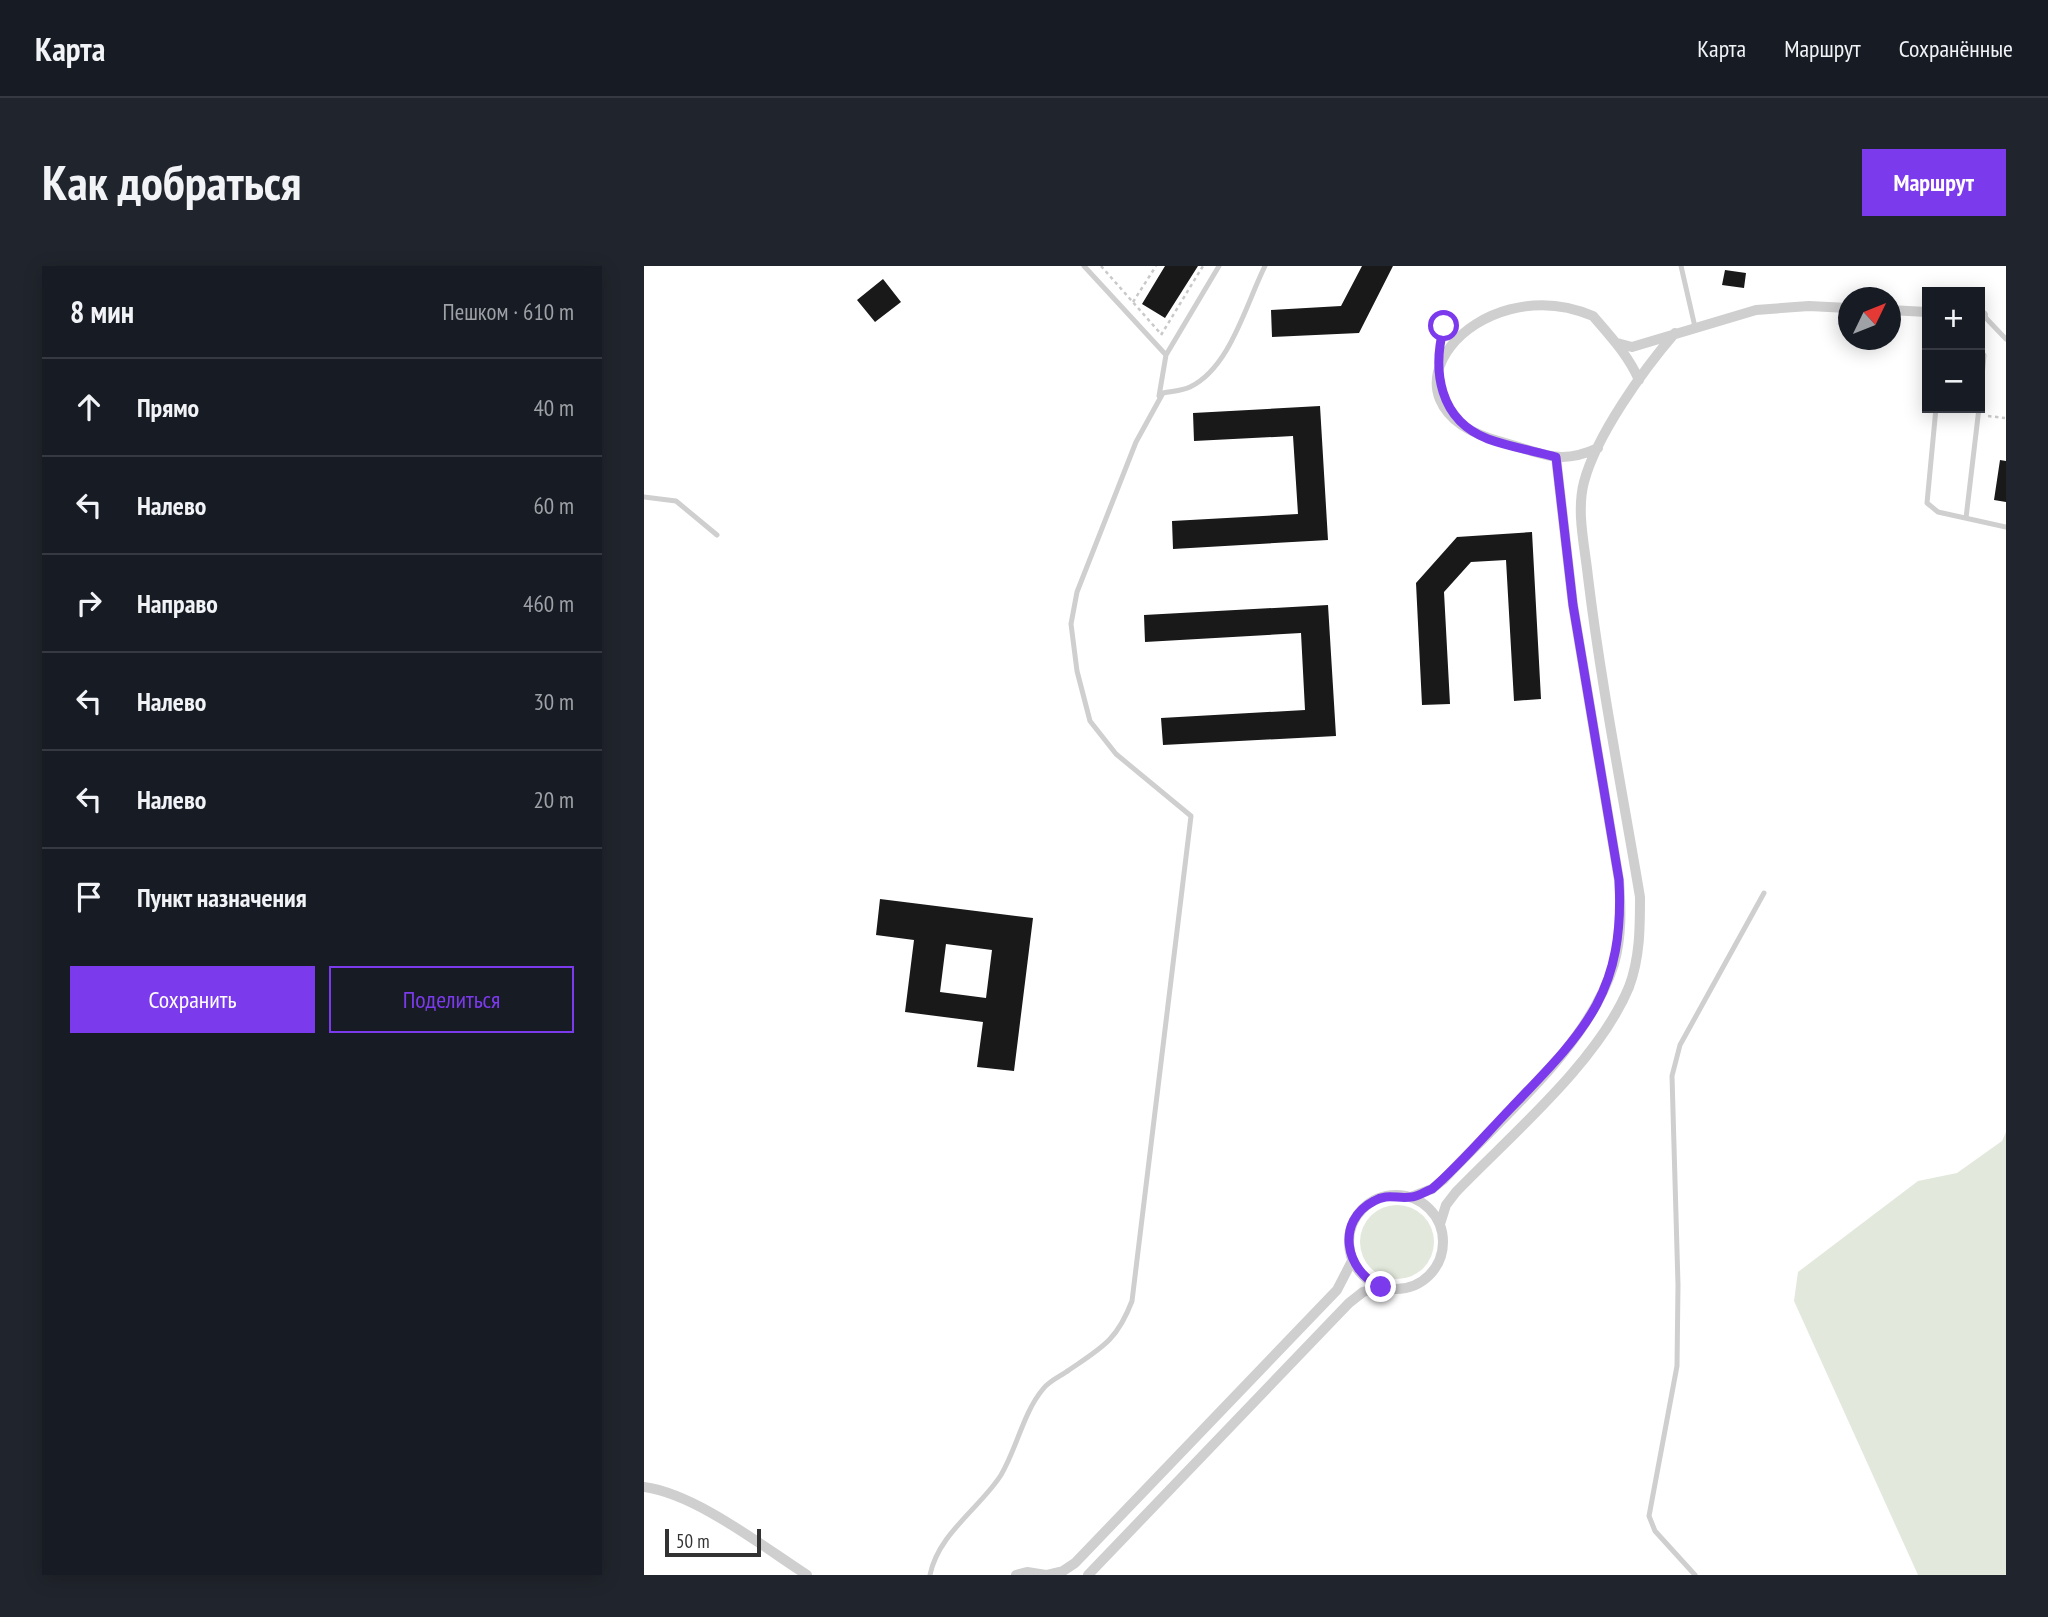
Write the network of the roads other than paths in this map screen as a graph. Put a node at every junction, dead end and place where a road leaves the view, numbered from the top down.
1 (1084, 266) edge
2 (1219, 266) edge
3 (1265, 266) edge
4 (1681, 266) edge
5 (1573, 298) dead end
6 (1838, 307) edge
7 (1901, 311) edge
8 (1922, 312) edge
9 (1985, 319) edge
10 (1695, 327) junction
11 (1675, 333) junction
12 (2006, 339) edge
13 (1440, 340) dead end
14 (1617, 343) junction
15 (1166, 355) junction
16 (1639, 380) junction
17 (1158, 402) junction
18 (1936, 413) edge
19 (1978, 413) edge
20 (1599, 447) junction
21 (1556, 457) junction
22 (644, 496) edge
23 (1966, 518) junction
24 (2006, 527) edge
25 (717, 535) dead end
26 (1764, 893) dead end
27 (1411, 1197) junction
28 (1440, 1224) junction
29 (1352, 1261) junction
30 (1381, 1287) junction
31 (644, 1488) edge
32 (807, 1575) edge
33 (930, 1575) edge
34 (1016, 1575) edge
35 (1046, 1575) edge
36 (1088, 1575) edge
37 (1695, 1575) edge

1 - 15 lane
2 - 15 lane
3 - 17 lane
4 - 10 lane
5 - 14 street
6 - 10 street
7 - 8 street
9 - 12 lane
10 - 11 street
11 - 14 street
11 - 16 street
13 - 21 street
14 - 16 street
15 - 17 lane
16 - 20 street
17 - 33 lane
18 - 23 lane
19 - 23 lane
20 - 21 street
20 - 28 street
21 - 27 street
22 - 25 lane
23 - 24 lane
26 - 37 lane
27 - 28 street
27 - 29 street
28 - 30 street
29 - 30 street
29 - 35 street
30 - 36 street
31 - 32 street
34 - 35 street

